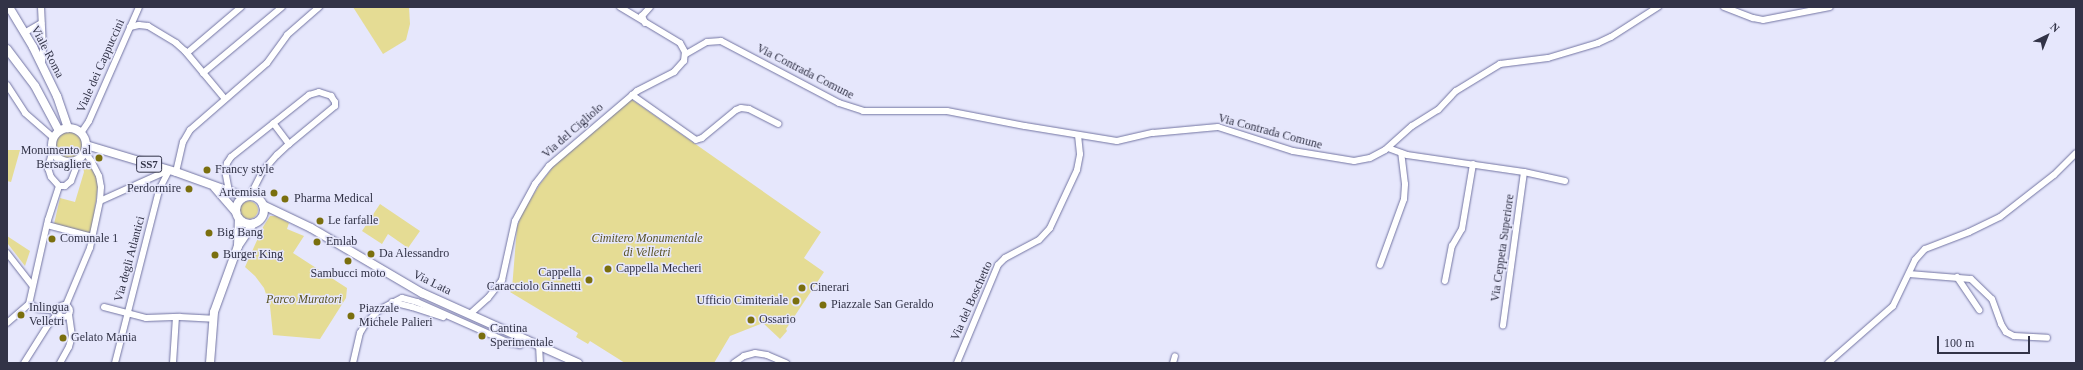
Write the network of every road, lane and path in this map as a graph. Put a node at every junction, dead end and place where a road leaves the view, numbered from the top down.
1 (9, 7) edge
2 (41, 7) edge
3 (139, 7) edge
4 (241, 7) edge
5 (282, 7) edge
6 (319, 7) edge
7 (620, 7) edge
8 (650, 7) edge
9 (1658, 7) edge
10 (1724, 7) edge
11 (1830, 7) edge
12 (41, 23) junction
13 (647, 24) junction
14 (130, 27) junction
15 (24, 32) junction
16 (7, 49) edge
17 (187, 53) junction
18 (686, 54) junction
19 (42, 64) junction
20 (204, 73) junction
21 (7, 85) edge
22 (632, 95) junction
23 (225, 99) junction
24 (273, 123) junction
25 (778, 124) dead end
26 (61, 132) junction
27 (81, 133) junction
28 (1078, 134) junction
29 (289, 144) junction
30 (1388, 148) junction
31 (53, 149) junction
32 (84, 152) junction
33 (1401, 153) junction
34 (2076, 153) edge
35 (1473, 164) junction
36 (173, 171) junction
37 (1524, 172) junction
38 (1565, 181) dead end
39 (212, 185) junction
40 (59, 186) junction
41 (229, 191) junction
42 (248, 196) junction
43 (100, 202) junction
44 (263, 205) junction
45 (282, 213) junction
46 (263, 215) junction
47 (237, 216) junction
48 (254, 224) junction
49 (47, 225) junction
50 (93, 237) junction
51 (238, 246) junction
52 (7, 252) edge
53 (1380, 265) dead end
54 (1909, 274) junction
55 (1957, 277) junction
56 (1446, 281) dead end
57 (32, 285) junction
58 (28, 304) junction
59 (66, 305) junction
60 (104, 307) dead end
61 (1979, 310) dead end
62 (62, 314) junction
63 (127, 314) junction
64 (470, 314) junction
65 (176, 317) junction
66 (213, 319) junction
67 (7, 323) edge
68 (1504, 326) dead end
69 (2047, 338) dead end
70 (527, 339) junction
71 (539, 345) junction
72 (115, 355) junction
73 (1175, 356) dead end
74 (24, 363) edge
75 (60, 363) edge
76 (111, 363) edge
77 (115, 363) edge
78 (173, 363) edge
79 (210, 363) edge
80 (353, 363) edge
81 (540, 363) edge
82 (578, 363) edge
83 (734, 363) edge
84 (786, 363) edge
85 (957, 363) edge
86 (1173, 363) edge
87 (1828, 363) edge

1 - 15 main road, Viale Roma
2 - 12 street
3 - 14 street, Viale dei Cappuccini
4 - 17 street
5 - 20 street
6 - 23 street, Via degli Atlantici
7 - 13 street
8 - 13 street
9 - 30 street, Via Contrada Comune
10 - 11 street
12 - 15 street
12 - 19 street
13 - 18 street
14 - 17 street
14 - 27 street, Viale dei Cappuccini
15 - 19 main road, Viale Roma
16 - 26 main road
17 - 20 street
18 - 22 street, Via del Cigliolo
18 - 28 street, Via Contrada Comune
19 - 26 main road, Viale Roma
20 - 23 street
21 - 26 street
22 - 25 street
22 - 64 street, Via del Cigliolo
23 - 36 street, Via degli Atlantici
24 - 29 street
24 - 29 street
24 - 41 street
26 - 27 main road
26 - 31 main road
27 - 32 main road
28 - 30 street, Via Contrada Comune
28 - 85 street, Via del Boschetto
29 - 42 street
30 - 33 street
31 - 32 main road
31 - 40 street
32 - 36 main road, SS7
32 - 40 street
32 - 43 street
33 - 35 street
33 - 53 street
34 - 54 street
35 - 37 street
35 - 56 street
36 - 39 main road, SS7
36 - 43 street
36 - 63 street, Via degli Atlantici
37 - 38 street
37 - 68 street, Via Ceppeta Superiore
39 - 41 main road, SS7
39 - 47 main road, SS7
40 - 49 street
41 - 42 main road, SS7
42 - 44 main road
42 - 47 main road
43 - 50 street
44 - 45 main road, Via Lata
44 - 46 main road
45 - 46 main road
45 - 64 main road, Via Lata
46 - 48 main road
47 - 48 main road
47 - 51 main road
48 - 51 main road
49 - 50 street
49 - 57 street
50 - 59 street
51 - 66 main road
52 - 57 street
54 - 55 street
54 - 87 street
55 - 61 street
55 - 69 street
57 - 58 street
58 - 62 street
58 - 67 street
59 - 62 street
59 - 62 street
60 - 63 street
62 - 74 street
62 - 75 street
63 - 65 street
63 - 72 street, Via degli Atlantici
64 - 70 main road, Via Lata
65 - 66 street
65 - 78 street
66 - 79 main road
70 - 71 main road, Via Lata
70 - 80 street
71 - 81 street
71 - 82 main road, Via Lata
72 - 76 street
72 - 77 street
73 - 86 street
83 - 84 street

